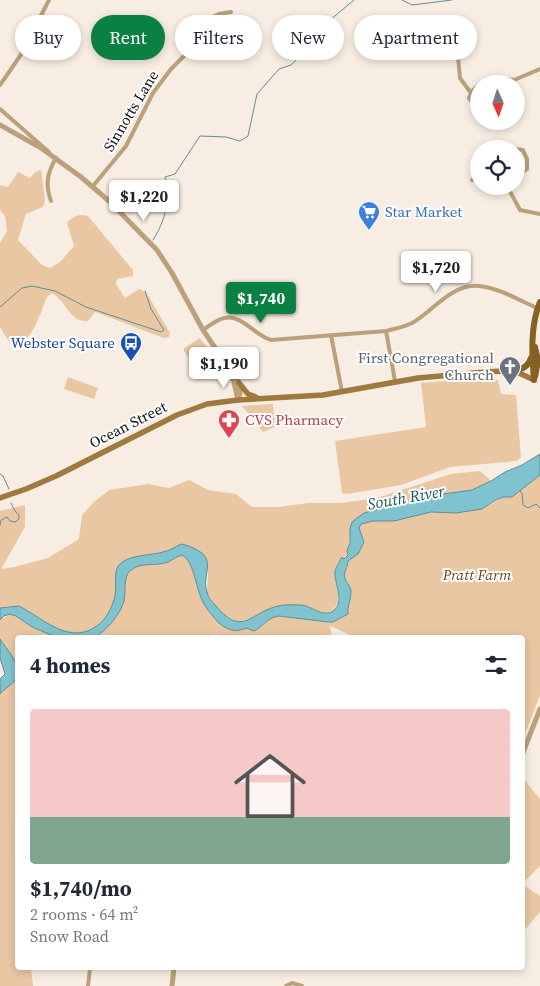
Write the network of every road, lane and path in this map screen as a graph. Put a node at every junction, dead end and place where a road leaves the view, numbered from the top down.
1 (50, 0) edge
2 (231, 12) dead end
3 (458, 60) edge
4 (540, 69) edge
5 (525, 75) edge
6 (0, 85) edge
7 (470, 92) edge
8 (0, 109) edge
9 (0, 125) edge
10 (525, 154) edge
11 (56, 158) junction
12 (525, 170) edge
13 (93, 186) junction
14 (512, 195) edge
15 (51, 201) dead end
16 (540, 214) edge
17 (539, 305) edge
18 (203, 330) junction
19 (386, 331) junction
20 (332, 335) junction
21 (534, 340) junction
22 (532, 352) junction
23 (539, 363) edge
24 (503, 371) junction
25 (232, 373) junction
26 (396, 381) junction
27 (537, 382) edge
28 (239, 383) junction
29 (342, 393) junction
30 (261, 399) junction
31 (238, 400) junction
32 (0, 498) edge
33 (540, 709) edge
34 (525, 746) edge
35 (90, 970) edge
36 (174, 970) edge
37 (88, 986) edge
38 (172, 986) edge
39 (286, 986) edge
40 (302, 986) edge

1 - 6 street
2 - 13 street, Sinnotts Lane
3 - 7 street
4 - 5 street
8 - 11 street
9 - 11 street
10 - 12 street
11 - 13 street
11 - 15 street
13 - 18 street
14 - 16 street
17 - 19 street
17 - 21 main road
18 - 20 street
18 - 25 street
19 - 20 street
19 - 26 street
20 - 29 street
21 - 22 main road
21 - 23 main road
22 - 24 main road
22 - 27 main road
23 - 27 main road
24 - 26 main road, Ocean Street
24 - 27 main road, Ocean Street
25 - 28 street
25 - 31 street
26 - 29 main road, Ocean Street
28 - 30 main road
28 - 31 street
29 - 30 main road, Ocean Street
30 - 31 main road, Ocean Street
31 - 32 main road, Ocean Street
33 - 34 street
35 - 37 street
36 - 38 street
39 - 40 street

